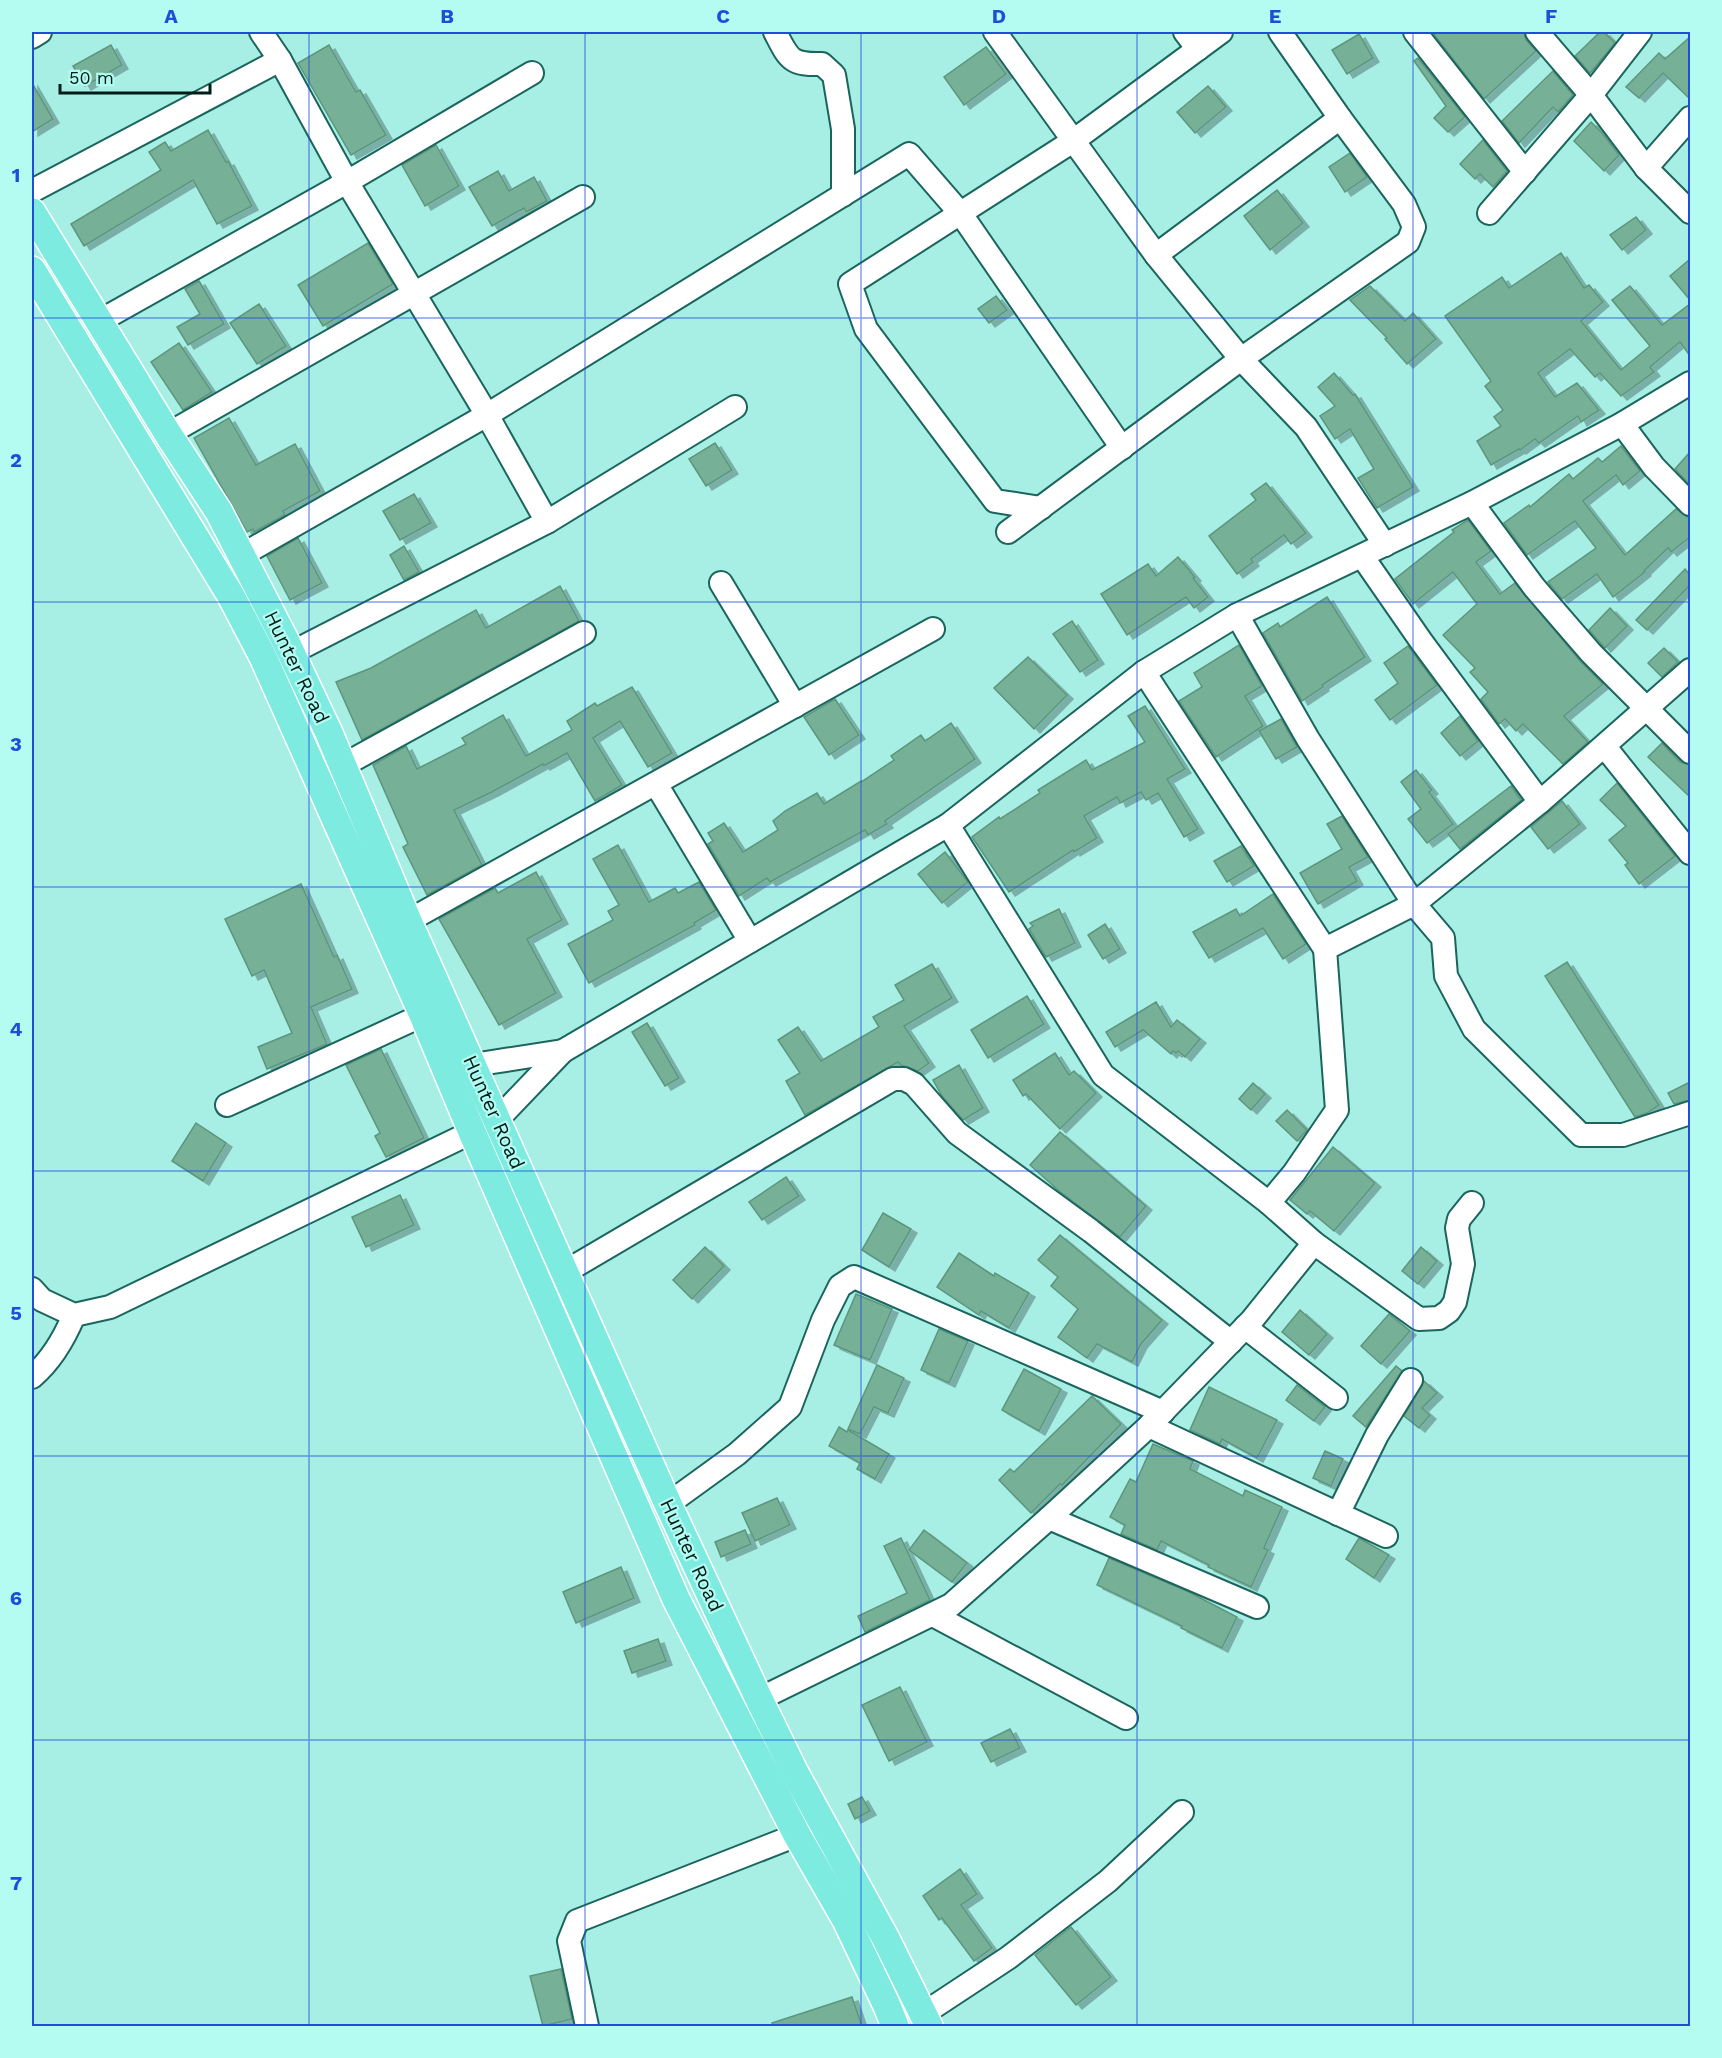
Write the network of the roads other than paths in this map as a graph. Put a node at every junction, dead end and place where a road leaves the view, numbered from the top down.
1 (40, 32) edge
2 (261, 32) edge
3 (775, 32) edge
4 (995, 32) edge
5 (1221, 32) edge
6 (1280, 32) edge
7 (1415, 32) edge
8 (1537, 32) edge
9 (1640, 32) edge
10 (32, 37) edge
11 (1192, 40) edge
12 (280, 60) junction
13 (532, 73) dead end
14 (1591, 95) junction
15 (1340, 118) junction
16 (1690, 118) edge
17 (1073, 141) junction
18 (1646, 168) junction
19 (1525, 172) junction
20 (347, 182) junction
21 (32, 191) edge
22 (843, 195) junction
23 (583, 197) dead end
24 (32, 212) edge
25 (1690, 212) edge
26 (1490, 213) dead end
27 (961, 214) junction
28 (1156, 255) junction
29 (32, 270) edge
30 (414, 292) junction
31 (98, 322) junction
32 (1241, 359) junction
33 (1690, 383) edge
34 (735, 407) dead end
35 (487, 415) junction
36 (1622, 424) junction
37 (168, 434) junction
38 (1122, 448) junction
39 (1473, 503) junction
40 (1690, 504) edge
41 (1041, 508) junction
42 (547, 522) junction
43 (1008, 532) dead end
44 (1384, 545) junction
45 (242, 555) junction
46 (1362, 556) junction
47 (721, 583) dead end
48 (1237, 615) junction
49 (933, 629) dead end
50 (584, 633) dead end
51 (291, 653) junction
52 (1690, 670) edge
53 (1144, 672) junction
54 (795, 706) junction
55 (1647, 710) junction
56 (1605, 747) junction
57 (1690, 752) edge
58 (344, 770) junction
59 (656, 783) junction
60 (320, 786) junction
61 (1540, 802) junction
62 (948, 825) junction
63 (1690, 853) edge
64 (1414, 904) junction
65 (408, 921) junction
66 (750, 941) junction
67 (1325, 949) junction
68 (423, 1015) junction
69 (563, 1051) junction
70 (473, 1065) junction
71 (448, 1075) junction
72 (227, 1105) dead end
73 (1690, 1113) edge
74 (497, 1119) junction
75 (472, 1132) junction
76 (1269, 1203) junction
77 (1472, 1203) dead end
78 (1314, 1243) junction
79 (565, 1272) junction
80 (32, 1289) edge
81 (74, 1315) junction
82 (1238, 1334) junction
83 (32, 1377) edge
84 (1411, 1380) dead end
85 (1336, 1398) dead end
86 (1156, 1419) junction
87 (668, 1504) junction
88 (1338, 1514) junction
89 (1049, 1518) junction
90 (1386, 1536) dead end
91 (1257, 1607) dead end
92 (933, 1615) junction
93 (759, 1699) junction
94 (733, 1711) junction
95 (1126, 1718) dead end
96 (1182, 1812) dead end
97 (796, 1835) junction
98 (926, 2020) edge
99 (587, 2026) edge
100 (895, 2026) edge

1 - 10 street
2 - 12 street
3 - 22 street
4 - 17 street
5 - 11 street
6 - 15 street
7 - 19 street
8 - 14 street
9 - 14 street
11 - 17 street
12 - 20 street
12 - 21 street
13 - 20 street
14 - 18 street
14 - 19 street
15 - 28 street
15 - 32 street
16 - 18 street
17 - 27 street
17 - 28 street
18 - 25 street
19 - 26 street
20 - 30 street
20 - 31 street
22 - 27 street
22 - 35 street
23 - 30 street
24 - 31 main road, Hunter Road
27 - 38 street
27 - 41 street
28 - 32 street
29 - 60 main road, Hunter Road
30 - 35 street
30 - 37 street
31 - 37 main road, Hunter Road
32 - 38 street
32 - 44 street
33 - 36 street
34 - 42 street
35 - 42 street
35 - 45 street
36 - 39 street
36 - 40 street
37 - 45 main road, Hunter Road
38 - 41 street
39 - 44 street
39 - 55 street
41 - 43 street
42 - 51 street
44 - 46 street
45 - 51 main road, Hunter Road
46 - 48 street
46 - 61 street
47 - 54 street
48 - 53 street
48 - 64 street
49 - 54 street
50 - 58 street
51 - 58 main road, Hunter Road
52 - 55 street
53 - 62 street
53 - 67 street
54 - 59 street
55 - 56 street
55 - 57 street
56 - 61 street
56 - 63 street
58 - 60 main road
58 - 65 main road, Hunter Road
59 - 65 street
59 - 66 street
60 - 68 main road, Hunter Road
61 - 64 street
62 - 66 street
62 - 76 street
64 - 67 street
64 - 73 street
65 - 70 main road, Hunter Road
66 - 69 street
67 - 76 street
68 - 71 main road, Hunter Road
68 - 72 street
69 - 70 street
69 - 74 street
70 - 71 street
70 - 74 main road, Hunter Road
71 - 75 main road, Hunter Road
74 - 75 street
74 - 79 main road, Hunter Road
75 - 81 street
75 - 94 main road, Hunter Road
76 - 78 street
77 - 78 street
78 - 82 street
79 - 82 street
79 - 87 main road, Hunter Road
80 - 81 street
81 - 83 street
82 - 85 street
82 - 86 street
84 - 88 street
86 - 87 street
86 - 88 street
86 - 89 street
87 - 93 main road, Hunter Road
88 - 90 street
89 - 91 street
89 - 92 street
92 - 93 street
92 - 95 street
93 - 94 street
93 - 98 main road, Hunter Road
94 - 97 main road, Hunter Road
96 - 98 street
97 - 99 street
97 - 100 main road, Hunter Road

